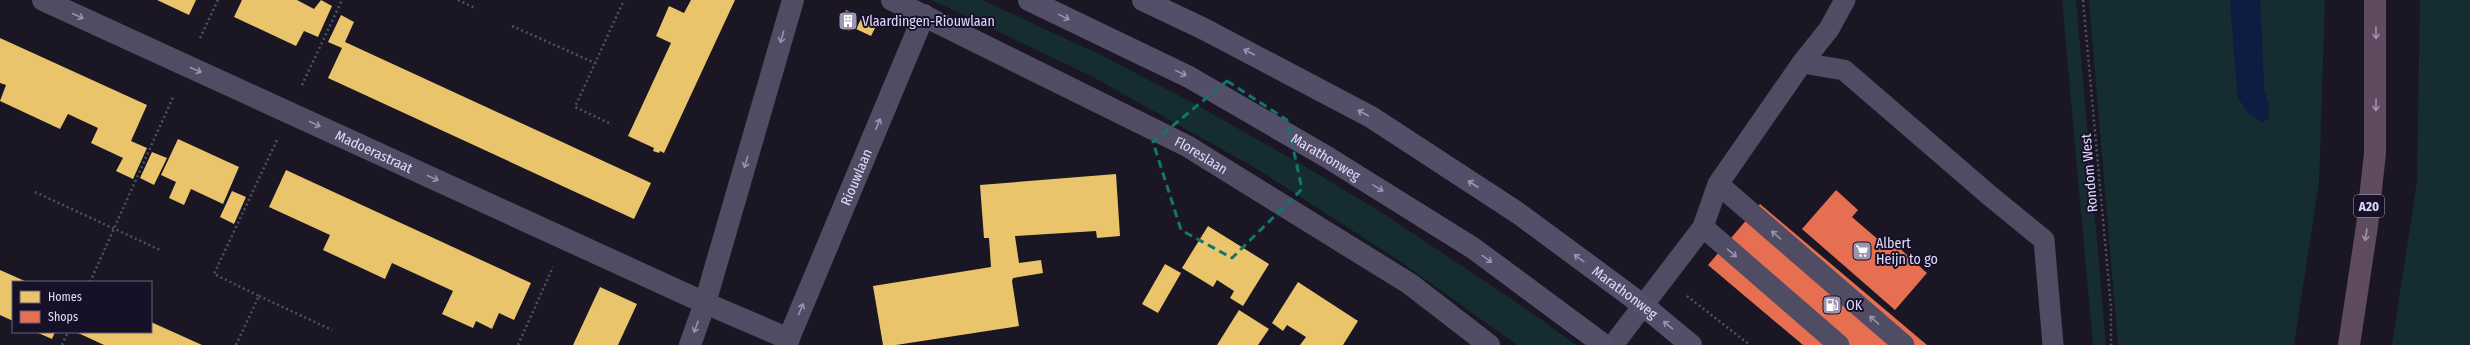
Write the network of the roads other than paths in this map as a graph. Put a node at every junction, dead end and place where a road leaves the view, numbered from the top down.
1 (43, 0) edge
2 (792, 0) edge
3 (892, 0) edge
4 (1029, 0) edge
5 (1144, 0) edge
6 (1845, 0) edge
7 (2375, 0) edge
8 (924, 15) junction
9 (1802, 63) junction
10 (1718, 184) junction
11 (1703, 227) junction
12 (705, 303) junction
13 (1644, 306) junction
14 (788, 342) edge
15 (690, 345) edge
16 (1490, 345) edge
17 (1604, 345) edge
18 (1613, 345) edge
19 (1691, 345) edge
20 (1839, 345) edge
21 (1904, 345) edge
22 (2053, 345) edge
23 (2349, 345) edge

1 -> 12 street, Madoerastraat
2 -> 12 street
3 - 8 street, Floreslaan
4 -> 17 main road, Marathonweg
13 -> 5 main road, Marathonweg
6 - 9 lane
7 -> 23 highway, A20
14 -> 8 street, Riouwlaan
8 - 16 street, Floreslaan
9 - 10 lane
9 - 22 lane
10 - 11 lane
21 -> 10 lane
11 - 13 lane
11 -> 20 lane
12 - 14 street, Riouwlaan
12 -> 15 street
13 - 18 lane
19 -> 13 main road, Marathonweg

